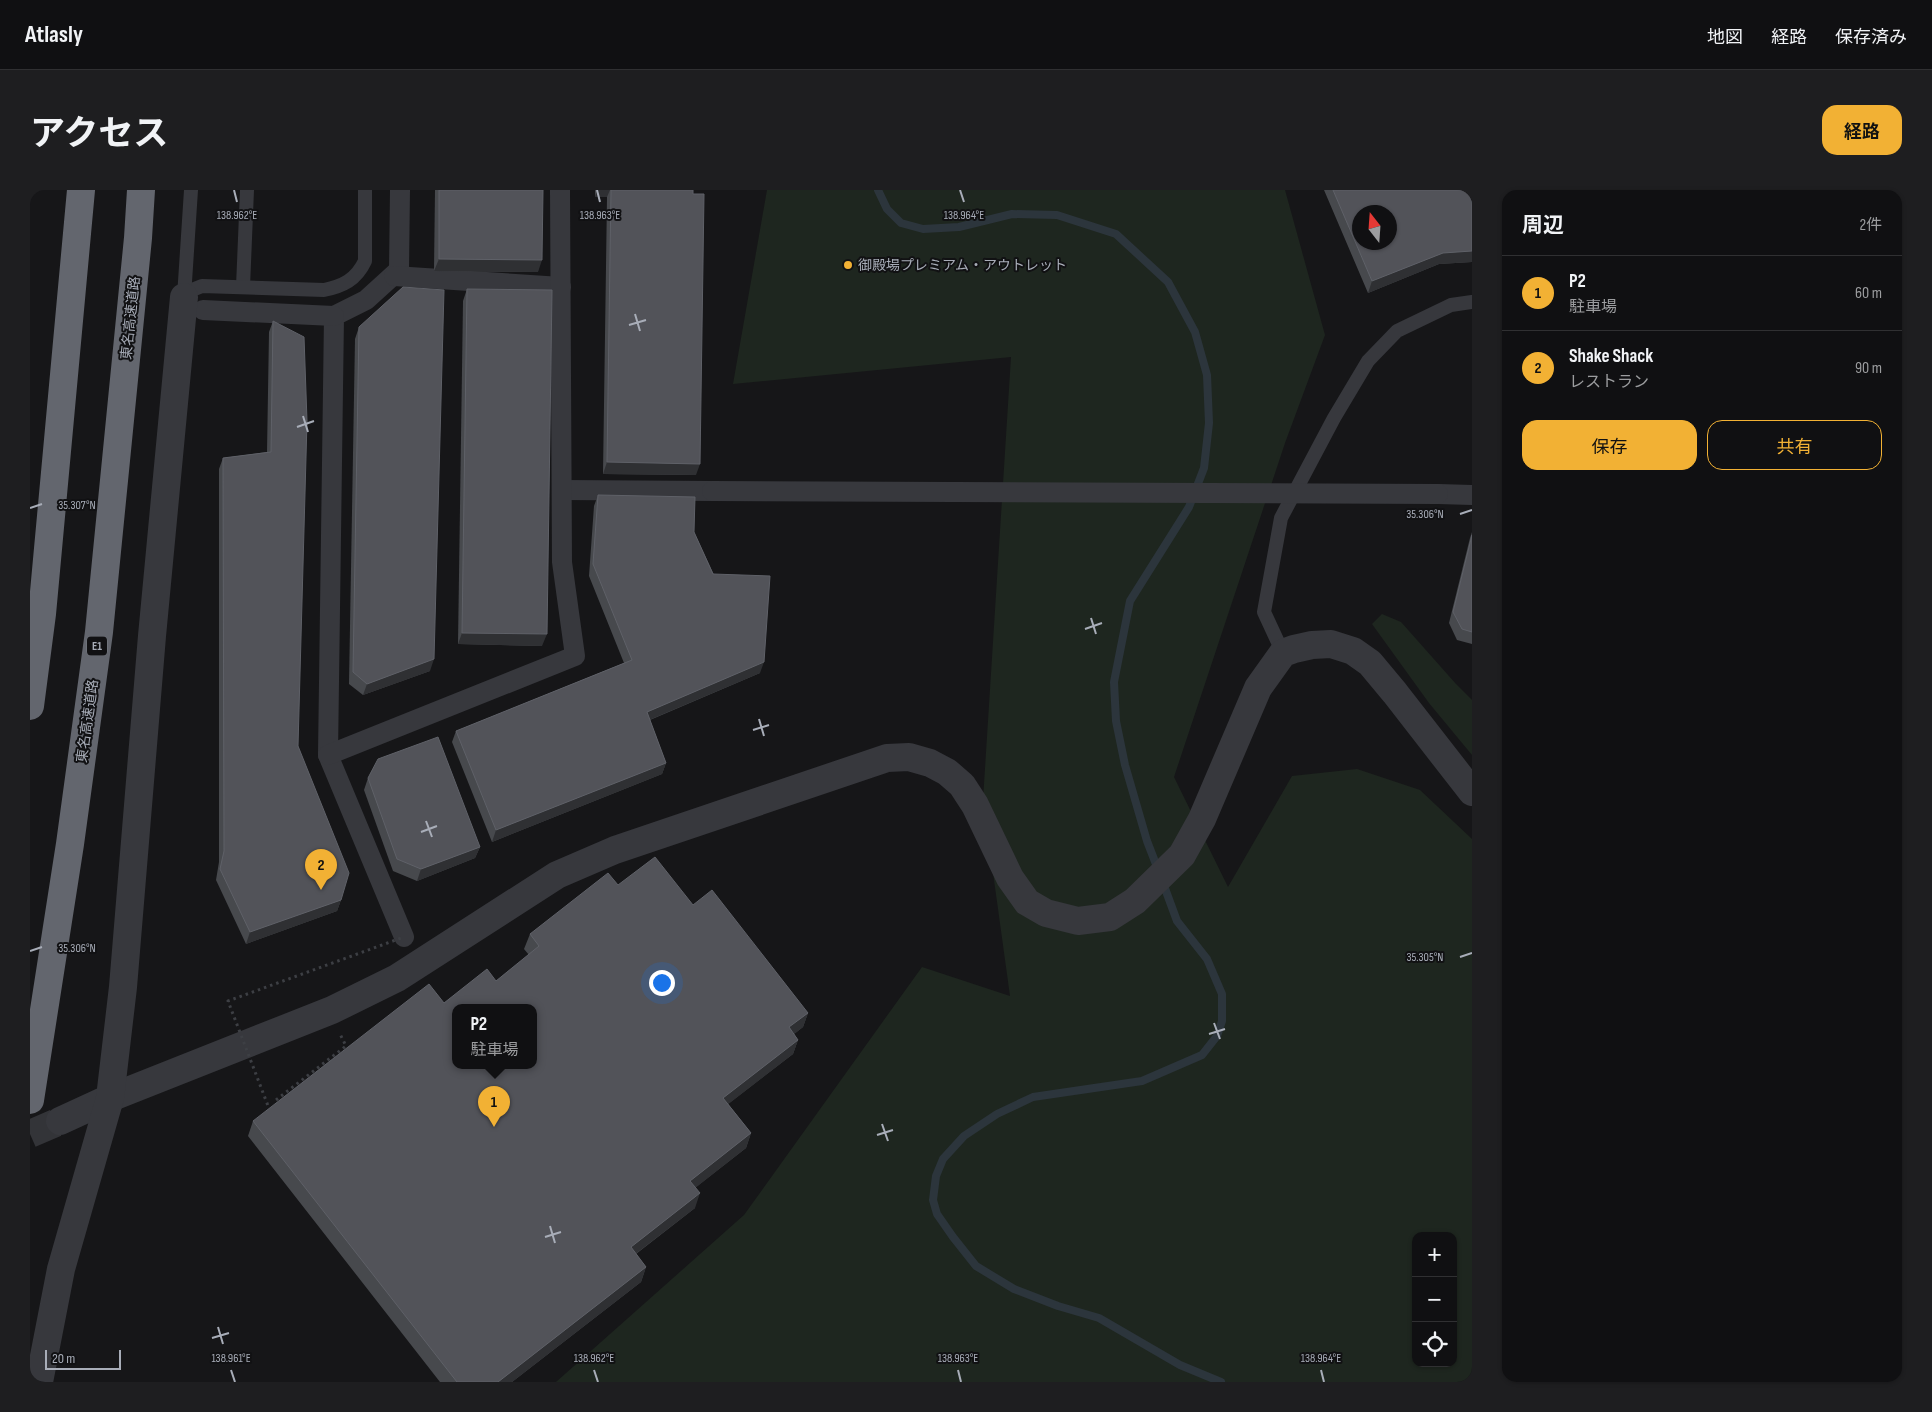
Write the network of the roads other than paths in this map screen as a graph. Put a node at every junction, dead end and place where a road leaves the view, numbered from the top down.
1 (81, 190) edge
2 (141, 190) edge
3 (191, 190) edge
4 (247, 190) edge
5 (365, 190) edge
6 (400, 190) edge
7 (560, 190) edge
8 (394, 276) junction
9 (244, 287) junction
10 (561, 287) junction
11 (1472, 302) edge
12 (193, 303) junction
13 (334, 316) junction
14 (562, 490) junction
15 (1472, 495) edge
16 (1283, 653) junction
17 (30, 706) edge
18 (328, 754) junction
19 (1472, 792) edge
20 (404, 937) road end
21 (110, 1098) junction
22 (30, 1100) edge
23 (60, 1121) tunnel mouth
24 (39, 1382) edge

1 - 17 highway
2 - 22 highway, 東名高速道路 / E1
3 - 12 lane
4 - 9 lane
5 - 9 lane
6 - 8 street
7 - 10 street
8 - 10 street
8 - 13 street
9 - 12 lane
10 - 14 street
11 - 16 lane
12 - 13 street
12 - 21 street
13 - 18 street
14 - 15 street, bridge
14 - 18 street
16 - 19 street
16 - 21 street
18 - 20 street
21 - 23 street
21 - 24 street

